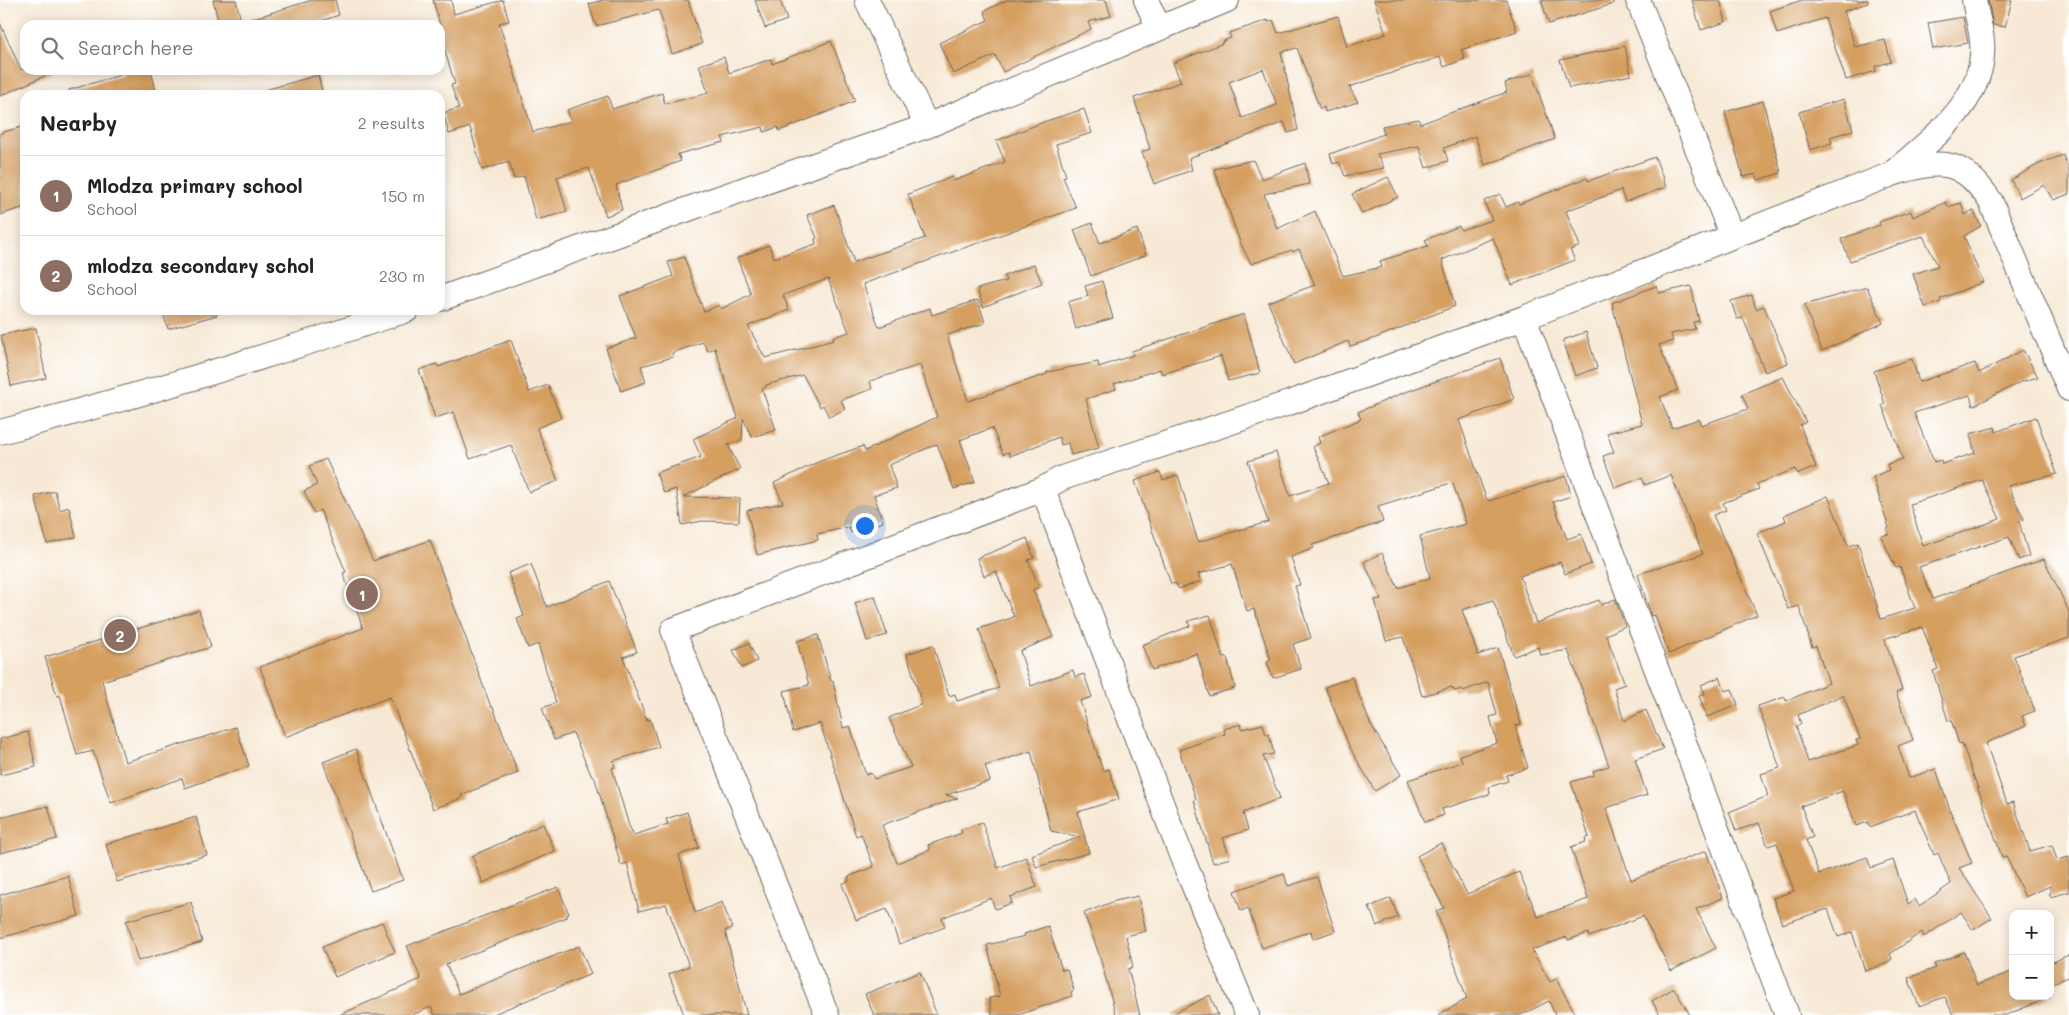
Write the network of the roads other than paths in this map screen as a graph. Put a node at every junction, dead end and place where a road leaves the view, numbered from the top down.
1 (866, 0) edge
2 (1146, 0) edge
3 (1227, 0) edge
4 (1638, 0) edge
5 (1974, 0) edge
6 (1159, 28) junction
7 (927, 126) junction
8 (1892, 174) junction
9 (1732, 236) junction
10 (445, 297) edge
11 (392, 315) edge
12 (1524, 318) junction
13 (2069, 388) edge
14 (0, 432) edge
15 (1043, 489) junction
16 (827, 1015) edge
17 (1247, 1015) edge
18 (1787, 1015) edge

1 - 7 street
2 - 6 street
3 - 6 street
4 - 9 street
5 - 8 street
6 - 7 street
7 - 10 street
8 - 9 street
8 - 13 street
9 - 12 street
11 - 14 street
12 - 15 street
12 - 18 street
15 - 16 street
15 - 17 street

